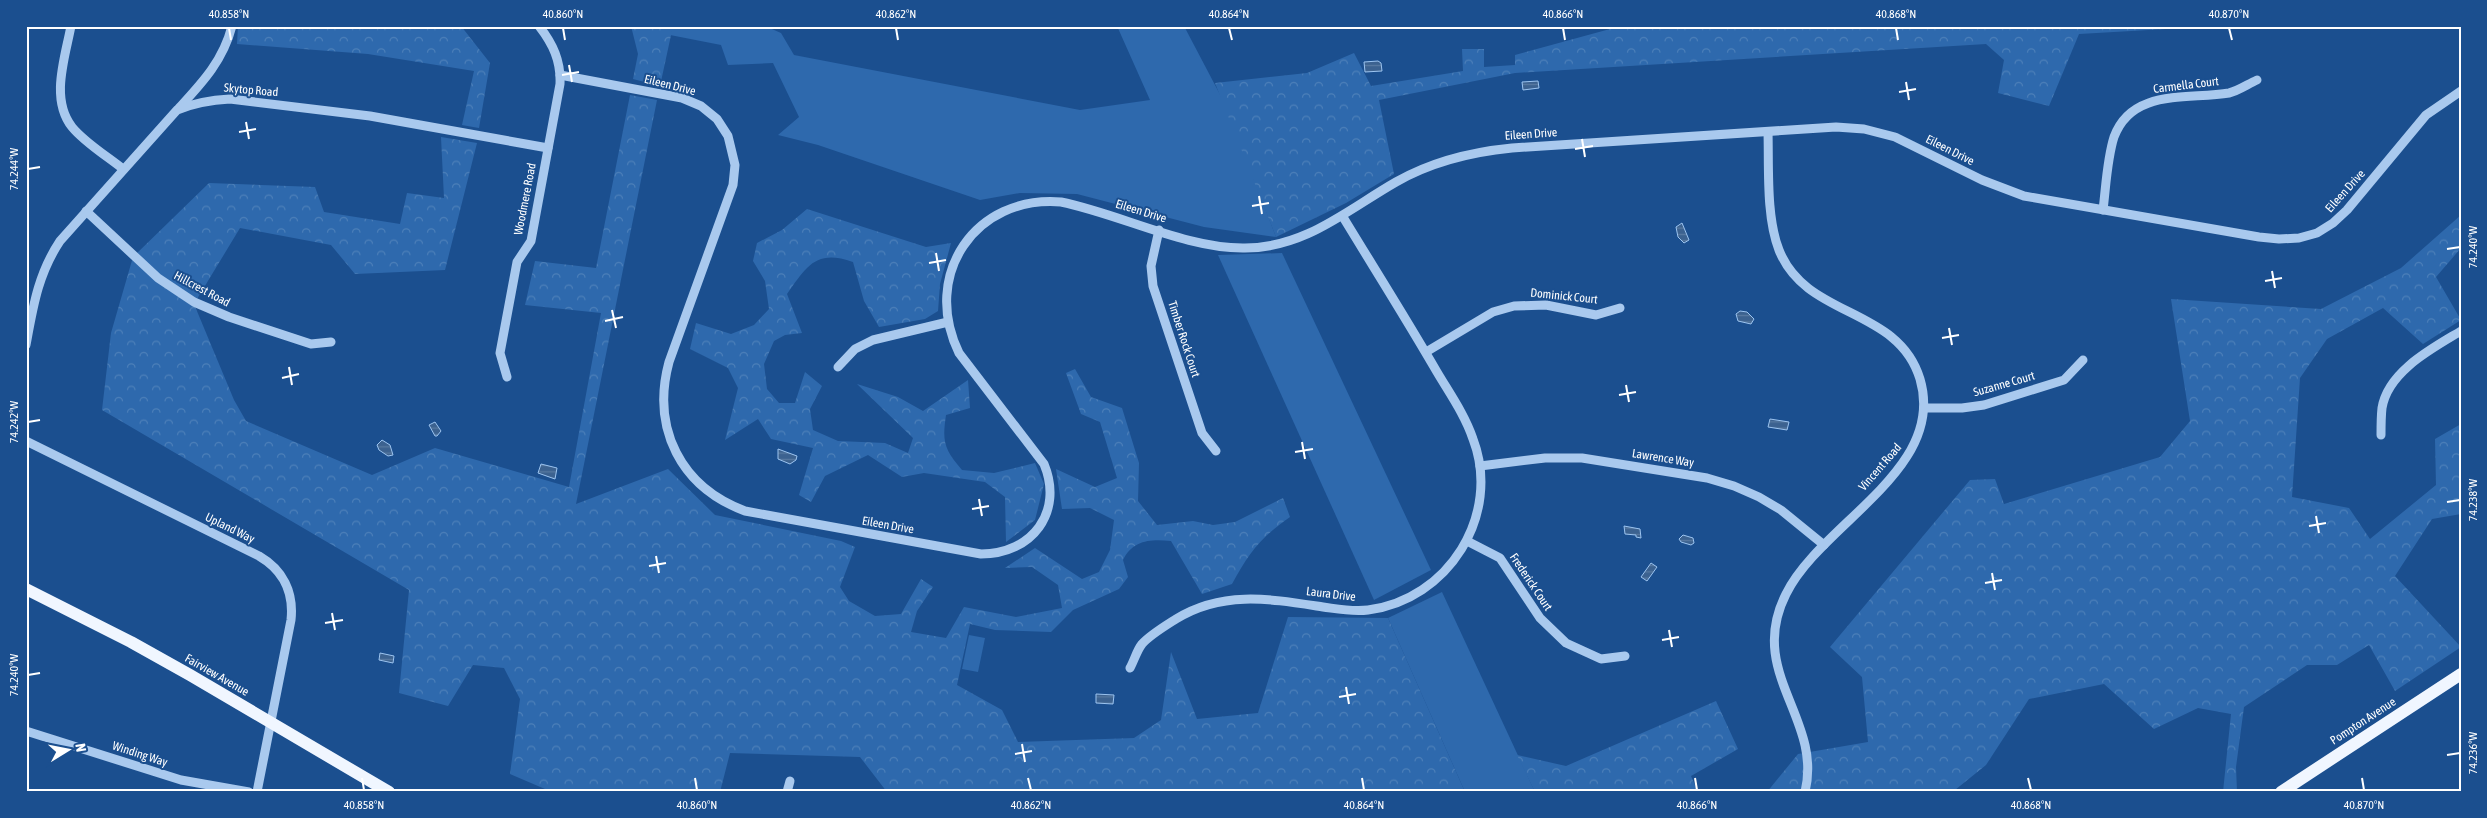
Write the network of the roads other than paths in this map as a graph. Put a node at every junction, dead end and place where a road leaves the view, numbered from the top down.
1 (71, 26) edge
2 (232, 26) edge
3 (539, 26) edge
4 (560, 75) junction
5 (2257, 80) dead end
6 (2461, 91) edge
7 (177, 110) junction
8 (1768, 132) junction
9 (548, 148) junction
10 (123, 169) junction
11 (2103, 210) junction
12 (86, 211) junction
13 (1342, 217) junction
14 (1159, 230) junction
15 (1620, 308) dead end
16 (948, 322) junction
17 (2461, 330) edge
18 (331, 342) dead end
19 (26, 345) edge
20 (1426, 352) junction
21 (2083, 360) dead end
22 (838, 367) dead end
23 (507, 377) dead end
24 (1924, 408) junction
25 (2381, 435) dead end
26 (26, 441) edge
27 (1216, 451) dead end
28 (1480, 466) junction
29 (1467, 541) junction
30 (1824, 545) junction
31 (26, 589) edge
32 (1625, 656) dead end
33 (1130, 668) dead end
34 (2461, 674) edge
35 (270, 723) junction
36 (26, 731) edge
37 (790, 781) dead end
38 (248, 792) edge
39 (257, 792) edge
40 (389, 792) edge
41 (787, 792) edge
42 (1805, 792) edge
43 (2281, 792) edge

1 - 10 street
2 - 7 street
3 - 4 street, Woodmere Road
4 - 9 street, Woodmere Road
4 - 16 street, Eileen Drive
5 - 11 street, Carmella Court
6 - 11 street, Eileen Drive
7 - 9 street, Skytop Road
7 - 10 street
8 - 11 street, Eileen Drive
8 - 13 street, Eileen Drive
8 - 24 street, Vincent Road
9 - 23 street, Woodmere Road
10 - 12 street
12 - 18 street, Hillcrest Road
12 - 19 street
13 - 14 street, Eileen Drive
13 - 20 street, Laura Drive
14 - 16 street, Eileen Drive
14 - 27 street, Timber Rock Court
15 - 20 street, Dominick Court
16 - 22 street
17 - 25 street
20 - 28 street, Laura Drive
21 - 24 street, Suzanne Court
24 - 30 street, Vincent Road
26 - 35 street, Upland Way
28 - 29 street, Laura Drive
28 - 30 street, Lawrence Way
29 - 32 street, Frederick Court
29 - 33 street, Laura Drive
30 - 42 street, Vincent Road
31 - 35 main road, Fairview Avenue
34 - 43 main road, Pompton Avenue
35 - 39 street, Upland Way
35 - 40 main road, Fairview Avenue
36 - 38 street, Winding Way
37 - 41 street

